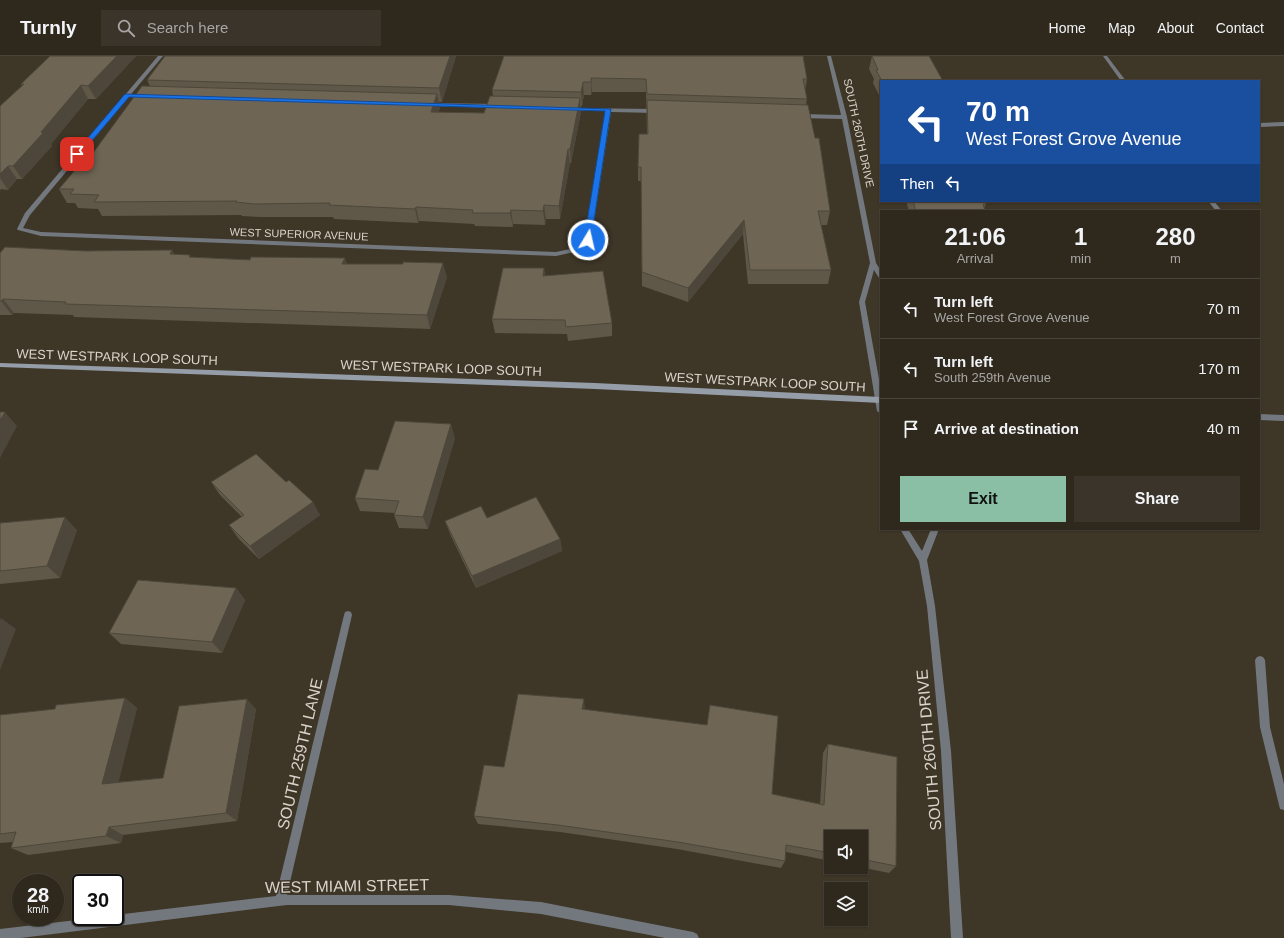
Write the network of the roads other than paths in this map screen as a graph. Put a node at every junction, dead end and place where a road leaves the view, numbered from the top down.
1 (162, 56) edge
2 (829, 56) edge
3 (1105, 56) edge
4 (1123, 80) edge
5 (128, 95) junction
6 (135, 95) edge
7 (419, 104) edge
8 (506, 107) edge
9 (561, 108) edge
10 (609, 110) junction
11 (664, 112) edge
12 (797, 116) edge
13 (844, 117) junction
14 (1284, 124) edge
15 (1260, 125) edge
16 (1212, 202) edge
17 (1218, 210) edge
18 (873, 263) junction
19 (880, 264) edge
20 (880, 275) edge
21 (0, 366) edge
22 (880, 400) edge
23 (1260, 417) edge
24 (1284, 418) edge
25 (905, 530) edge
26 (935, 530) edge
27 (923, 560) junction
28 (348, 615) dead end
29 (1260, 660) dead end
30 (1284, 805) edge
31 (280, 901) junction
32 (0, 935) edge
33 (693, 938) edge
34 (957, 938) edge

1 - 5 street
2 - 13 street, SOUTH 260TH DRIVE
3 - 4 street
5 - 6 street
5 - 10 street, WEST SUPERIOR AVENUE
7 - 8 street
9 - 10 street
10 - 11 street
12 - 13 street
13 - 18 street, SOUTH 260TH DRIVE
14 - 15 street
16 - 17 street
18 - 19 street
18 - 20 street, SOUTH 260TH DRIVE
18 - 22 street, SOUTH 260TH DRIVE
21 - 22 street, WEST WESTPARK LOOP SOUTH
23 - 24 street
25 - 27 street, SOUTH 260TH DRIVE
26 - 27 street
27 - 34 street, SOUTH 260TH DRIVE
28 - 31 street, SOUTH 259TH LANE
29 - 30 street
31 - 32 street, WEST MIAMI STREET
31 - 33 street, WEST MIAMI STREET

